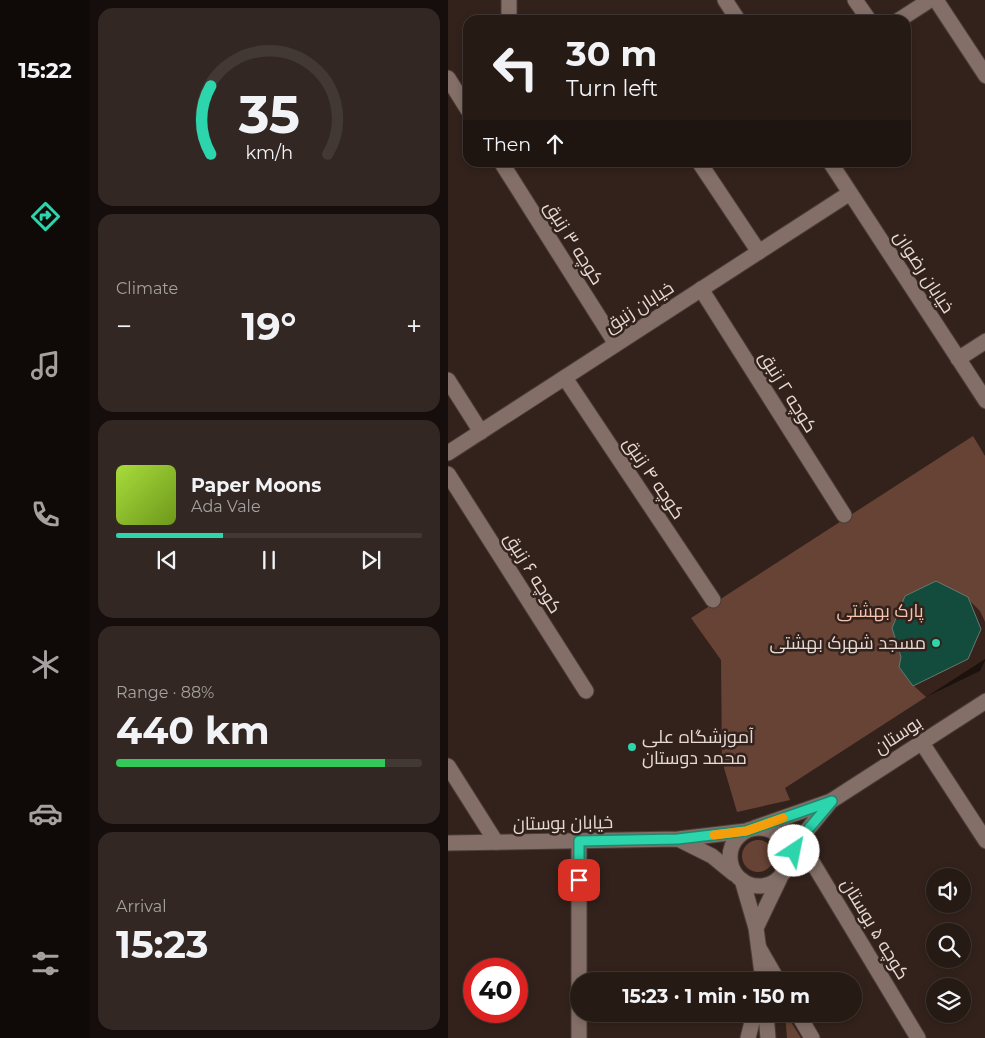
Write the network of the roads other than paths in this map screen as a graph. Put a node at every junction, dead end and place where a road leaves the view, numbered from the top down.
1 (509, 0) edge
2 (725, 0) edge
3 (856, 0) edge
4 (930, 0) edge
5 (936, 0) edge
6 (509, 15) edge
7 (735, 15) edge
8 (866, 15) edge
9 (907, 15) edge
10 (986, 76) edge
11 (448, 78) edge
12 (463, 102) edge
13 (504, 167) edge
14 (702, 167) edge
15 (833, 167) edge
16 (850, 193) junction
17 (759, 252) junction
18 (701, 289) junction
19 (986, 341) edge
20 (616, 344) junction
21 (958, 359) junction
22 (565, 378) junction
23 (448, 380) edge
24 (986, 401) edge
25 (481, 432) junction
26 (448, 453) edge
27 (448, 474) edge
28 (844, 515) dead end
29 (713, 600) dead end
30 (586, 691) dead end
31 (986, 701) edge
32 (922, 742) junction
33 (448, 766) edge
34 (832, 801) junction
35 (750, 830) junction
36 (678, 839) junction
37 (799, 840) junction
38 (579, 841) junction
39 (986, 841) edge
40 (496, 842) junction
41 (448, 843) edge
42 (788, 862) junction
43 (780, 878) junction
44 (740, 879) junction
45 (756, 928) junction
46 (758, 948) junction
47 (762, 972) edge
48 (773, 972) edge
49 (752, 1022) edge
50 (767, 1022) edge
51 (803, 1022) edge
52 (578, 1038) edge
53 (748, 1038) edge
54 (768, 1038) edge
55 (812, 1038) edge
56 (918, 1038) edge

1 - 6 street
2 - 7 street
3 - 8 street
4 - 9 street
5 - 10 street
11 - 12 street
13 - 20 street, کوچه ۳ زنبق
14 - 17 street
15 - 16 street, خیابان رضوان
16 - 17 street, خیابان زنبق
16 - 21 street, خیابان رضوان
17 - 18 street, خیابان زنبق
18 - 20 street, خیابان زنبق
18 - 28 street, کوچه ۲ زنبق
19 - 21 street
20 - 22 street, خیابان زنبق
21 - 24 street, خیابان رضوان
22 - 25 street, خیابان زنبق
22 - 29 street, کوچه ۴ زنبق
23 - 25 street
25 - 26 street, خیابان زنبق
27 - 30 street, کوچه ۶ زنبق
31 - 32 street, بوستان
32 - 34 street, بوستان
32 - 39 street
33 - 40 street
34 - 35 street
34 - 37 street
35 - 36 street, خیابان بوستان
35 - 42 street
35 - 44 street
36 - 38 street, خیابان بوستان
36 - 44 street
37 - 42 street
37 - 56 street, کوچه ۵ بوستان
38 - 40 street, خیابان بوستان
38 - 52 street
40 - 41 street, خیابان بوستان
42 - 43 street
43 - 44 street
43 - 45 street
44 - 45 street
45 - 46 street
46 - 47 street
46 - 48 street
49 - 53 street
50 - 54 street
51 - 55 street

